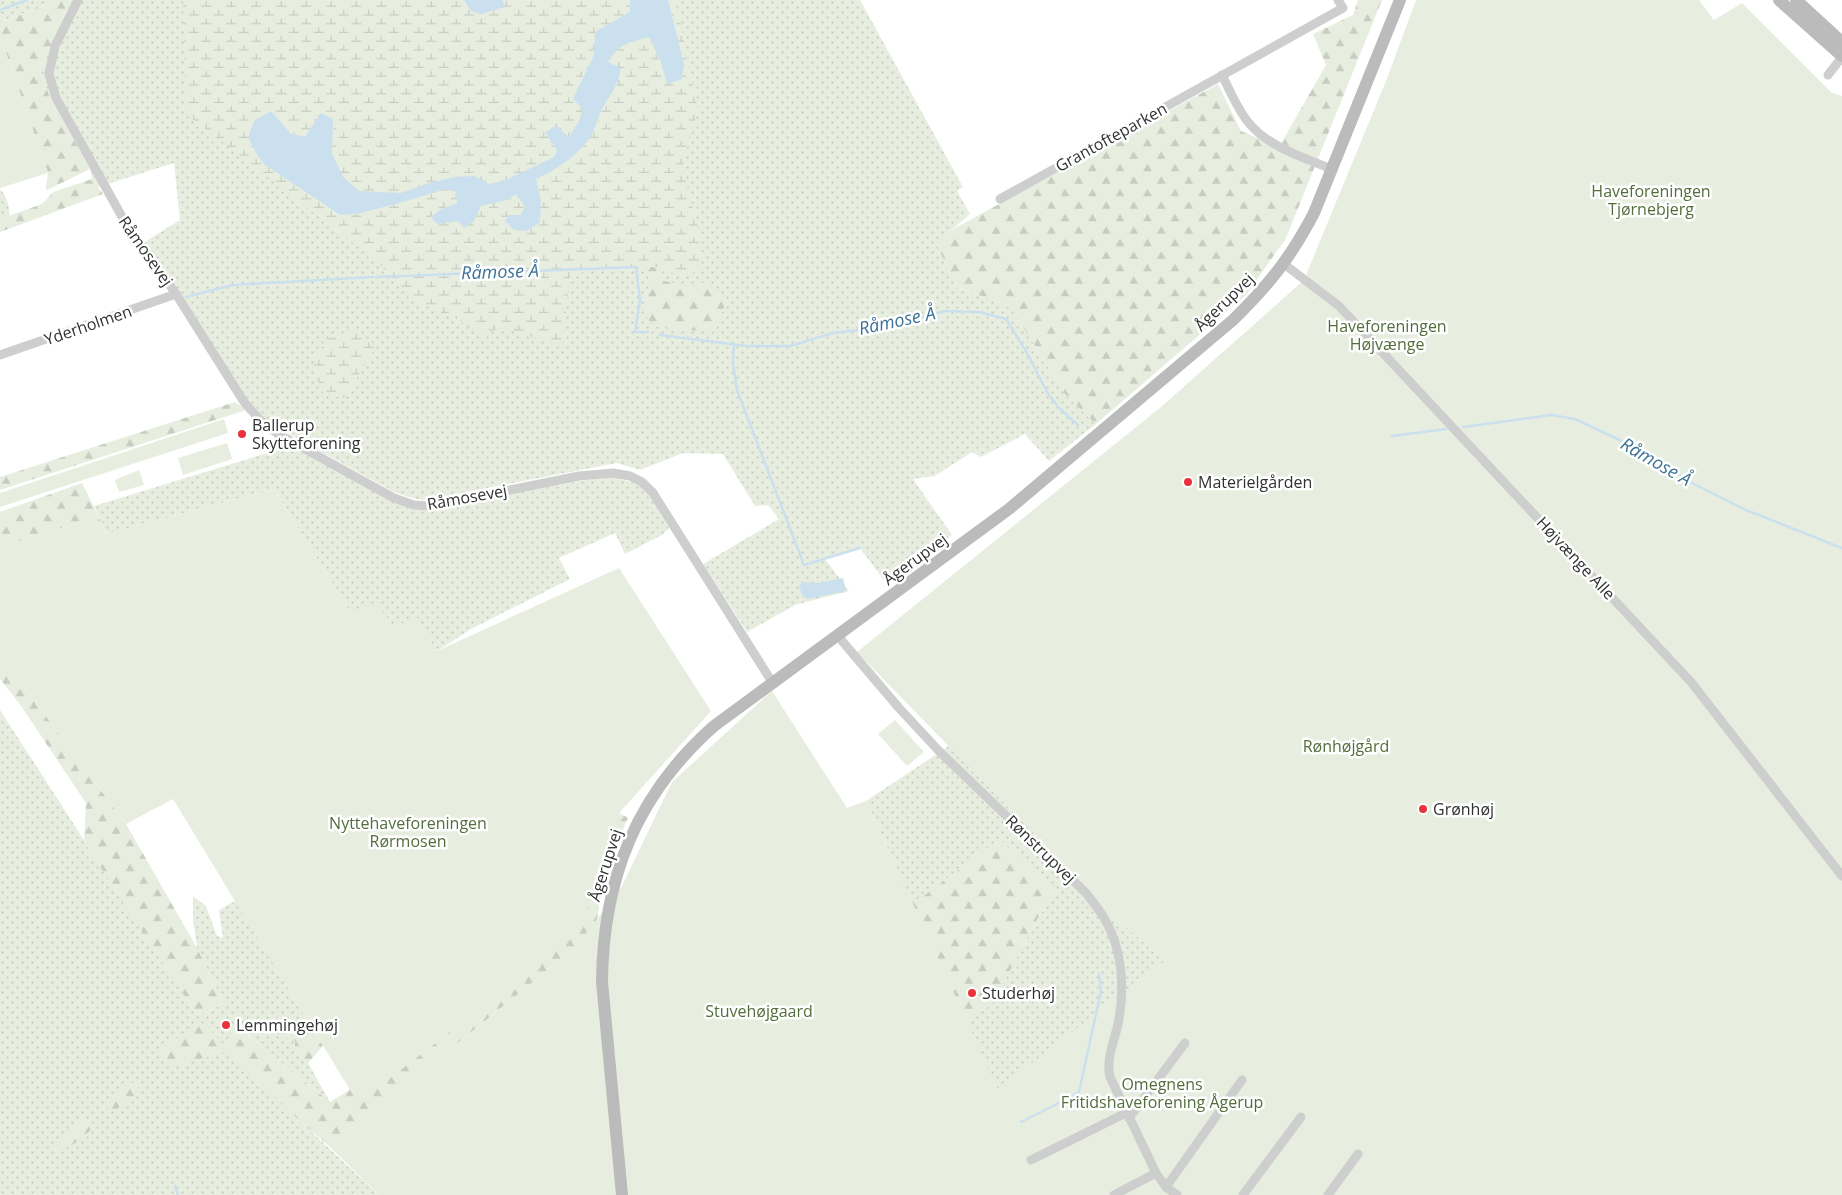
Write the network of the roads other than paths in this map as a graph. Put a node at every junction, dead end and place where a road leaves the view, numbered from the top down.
1 (78, 0) edge
2 (1338, 0) edge
3 (1400, 0) edge
4 (1779, 0) edge
5 (1796, 0) edge
6 (1842, 42) edge
7 (1842, 57) edge
8 (1222, 75) junction
9 (1828, 75) dead end
10 (1332, 169) junction
11 (1000, 199) dead end
12 (1284, 264) junction
13 (176, 294) junction
14 (0, 355) edge
15 (837, 635) junction
16 (772, 682) junction
17 (1842, 876) edge
18 (1185, 1043) dead end
19 (1242, 1080) dead end
20 (1128, 1115) junction
21 (1300, 1117) dead end
22 (1358, 1154) dead end
23 (1031, 1160) dead end
24 (1156, 1174) junction
25 (1166, 1186) junction
26 (622, 1195) edge
27 (1114, 1195) edge
28 (1177, 1195) edge
29 (1243, 1195) edge
30 (1328, 1195) edge

1 - 13 street, Råmosevej
2 - 8 street, Grantofteparken
3 - 10 street, Ågerupvej
4 - 7 street
5 - 6 street
7 - 9 street
8 - 10 street
8 - 11 street, Grantofteparken
10 - 12 street, Ågerupvej
12 - 15 street, Ågerupvej
12 - 17 street, Højvænge Alle
13 - 14 street, Yderholmen
13 - 16 street, Råmosevej
15 - 16 street, Ågerupvej
15 - 20 street, Rønstrupvej
16 - 26 street, Ågerupvej
18 - 20 street
19 - 25 street
20 - 23 street
20 - 24 street, Rønstrupvej
21 - 29 street
22 - 30 street
24 - 25 street, Rønstrupvej
24 - 27 street
25 - 28 street, Rønstrupvej

